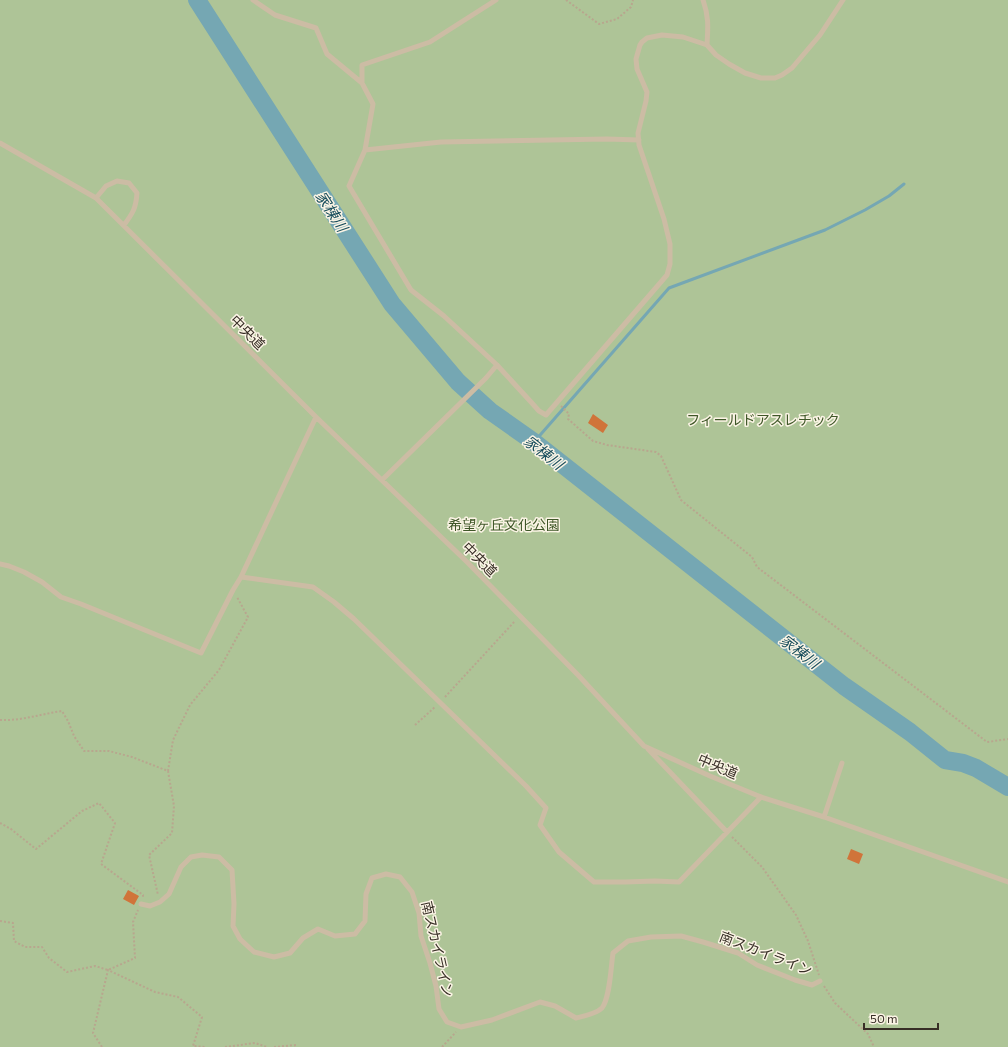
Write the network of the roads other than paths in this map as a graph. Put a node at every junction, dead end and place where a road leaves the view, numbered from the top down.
1 (253, 0) edge
2 (496, 0) edge
3 (703, 0) edge
4 (843, 0) edge
5 (707, 45) junction
6 (362, 83) junction
7 (639, 140) junction
8 (0, 143) edge
9 (365, 150) junction
10 (96, 198) junction
11 (124, 225) junction
12 (497, 365) junction
13 (316, 417) junction
14 (382, 480) junction
15 (0, 564) edge
16 (241, 577) junction
17 (644, 746) junction
18 (842, 763) dead end
19 (761, 796) junction
20 (824, 817) junction
21 (727, 832) junction
22 (1008, 882) edge
23 (141, 904) road end
24 (820, 981) road end

1 - 6 lane
2 - 6 lane
3 - 5 lane
4 - 5 lane
5 - 7 lane
6 - 9 lane
7 - 9 lane
7 - 12 lane
8 - 10 lane, 中央道
9 - 12 lane
10 - 11 lane, 中央道
10 - 11 lane
11 - 13 lane, 中央道
12 - 14 lane
13 - 14 lane, 中央道
13 - 16 lane
14 - 17 lane, 中央道
15 - 16 lane
16 - 21 lane
17 - 19 lane, 中央道
17 - 21 lane
18 - 20 lane
19 - 20 lane, 中央道
19 - 21 lane
20 - 22 lane, 中央道
23 - 24 lane, 南スカイライン

